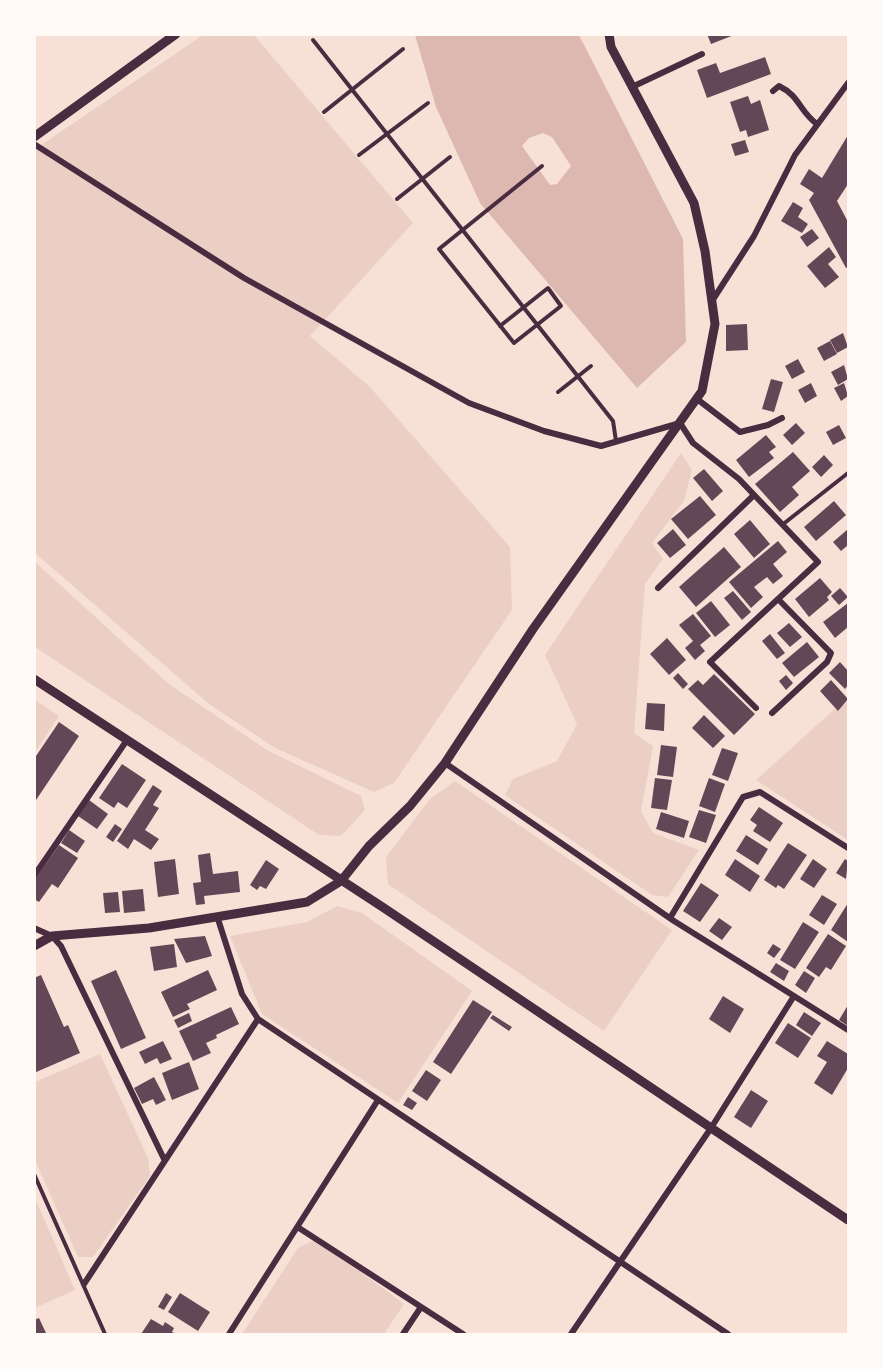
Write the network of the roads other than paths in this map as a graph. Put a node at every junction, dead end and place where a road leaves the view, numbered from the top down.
1 (176, 34) edge
2 (609, 34) edge
3 (313, 40) dead end
4 (403, 49) dead end
5 (702, 54) dead end
6 (849, 83) edge
7 (632, 87) junction
8 (352, 90) junction
9 (773, 91) dead end
10 (428, 104) dead end
11 (324, 112) dead end
12 (817, 124) junction
13 (37, 131) edge
14 (387, 135) junction
15 (34, 144) edge
16 (359, 155) dead end
17 (450, 157) dead end
18 (542, 166) dead end
19 (422, 180) junction
20 (397, 199) dead end
21 (462, 230) junction
22 (711, 302) junction
23 (522, 307) junction
24 (536, 324) junction
25 (500, 326) junction
26 (591, 366) dead end
27 (578, 376) junction
28 (558, 392) dead end
29 (697, 399) junction
30 (782, 418) dead end
31 (680, 423) junction
32 (616, 441) junction
33 (849, 473) edge
34 (754, 495) junction
35 (782, 525) junction
36 (658, 588) dead end
37 (778, 599) junction
38 (34, 679) edge
39 (756, 708) dead end
40 (772, 713) dead end
41 (127, 740) junction
42 (445, 764) junction
43 (849, 848) edge
44 (34, 876) edge
45 (341, 881) junction
46 (670, 918) junction
47 (218, 919) junction
48 (34, 928) edge
49 (52, 936) junction
50 (34, 946) edge
51 (794, 996) junction
52 (258, 1019) junction
53 (849, 1030) edge
54 (378, 1100) junction
55 (711, 1128) junction
56 (164, 1159) junction
57 (34, 1174) edge
58 (849, 1221) edge
59 (299, 1228) junction
60 (620, 1263) junction
61 (84, 1284) junction
62 (421, 1307) junction
63 (105, 1335) edge
64 (229, 1335) edge
65 (403, 1335) edge
66 (463, 1335) edge
67 (571, 1335) edge
68 (728, 1335) edge

1 - 13 street
2 - 7 street
3 - 8 lane
4 - 8 lane
5 - 7 street
6 - 12 street
7 - 22 street
8 - 11 lane
8 - 14 lane
9 - 12 street
10 - 14 lane
12 - 22 street
14 - 16 lane
14 - 19 lane
15 - 32 street
17 - 19 lane
18 - 21 lane
19 - 20 lane
19 - 21 lane
21 - 23 lane
21 - 25 lane
22 - 29 street
23 - 24 lane
23 - 24 lane
23 - 25 lane
24 - 25 lane
24 - 27 lane
26 - 27 lane
27 - 28 lane
27 - 32 lane
29 - 30 street
29 - 31 street
31 - 32 street
31 - 34 street
31 - 42 street
33 - 35 lane
34 - 35 street
34 - 36 street
35 - 37 street
37 - 39 street
37 - 40 street
38 - 41 street
41 - 44 street
41 - 45 street
42 - 45 street
42 - 46 street
43 - 46 street
45 - 47 street
45 - 55 street
46 - 51 street
47 - 49 street
47 - 52 street
48 - 49 street
49 - 50 street
49 - 56 street
51 - 53 street
51 - 55 street
52 - 54 street
52 - 56 street
54 - 59 street
54 - 60 street
55 - 58 street
55 - 60 street
56 - 61 street
57 - 61 lane
59 - 62 street
59 - 64 street
60 - 67 street
60 - 68 street
61 - 63 lane
62 - 65 street
62 - 66 street

